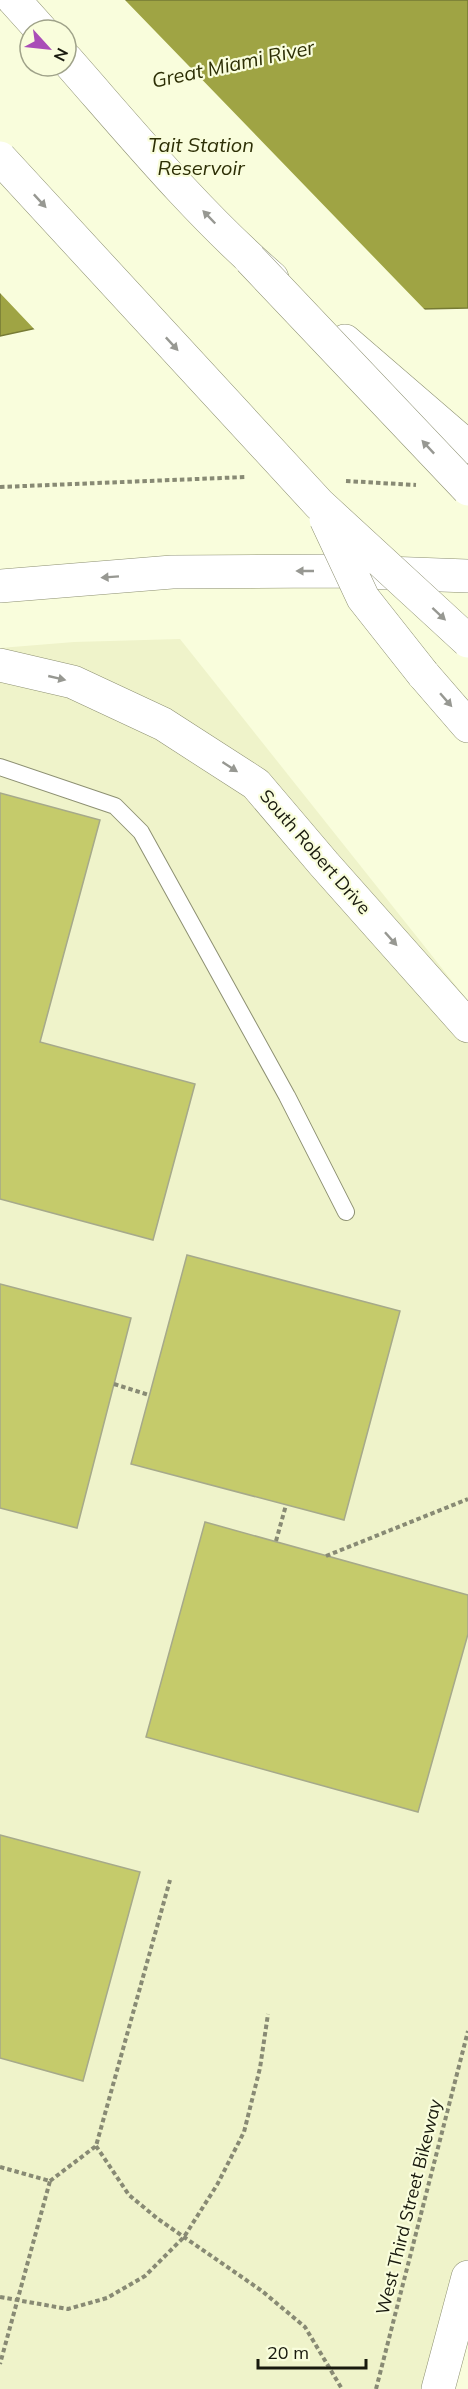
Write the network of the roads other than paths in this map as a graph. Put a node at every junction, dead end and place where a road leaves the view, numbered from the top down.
1 (14, 0) edge
2 (30, 18) edge
3 (78, 73) edge
4 (0, 158) edge
5 (249, 259) junction
6 (468, 447) edge
7 (468, 489) edge
8 (330, 492) junction
9 (468, 576) edge
10 (0, 586) edge
11 (468, 641) edge
12 (0, 665) edge
13 (468, 726) edge
14 (0, 767) edge
15 (468, 1026) edge
16 (346, 1212) dead end
17 (468, 2277) edge
18 (438, 2389) edge

1 - 2 main road
5 -> 3 main road
4 -> 8 main road, bridge
5 - 6 main road, bridge
7 -> 5 main road, bridge
8 -> 11 main road, bridge
8 -> 13 main road, bridge
9 -> 10 main road
12 -> 15 main road, South Robert Drive
14 - 16 lane
17 - 18 main road

